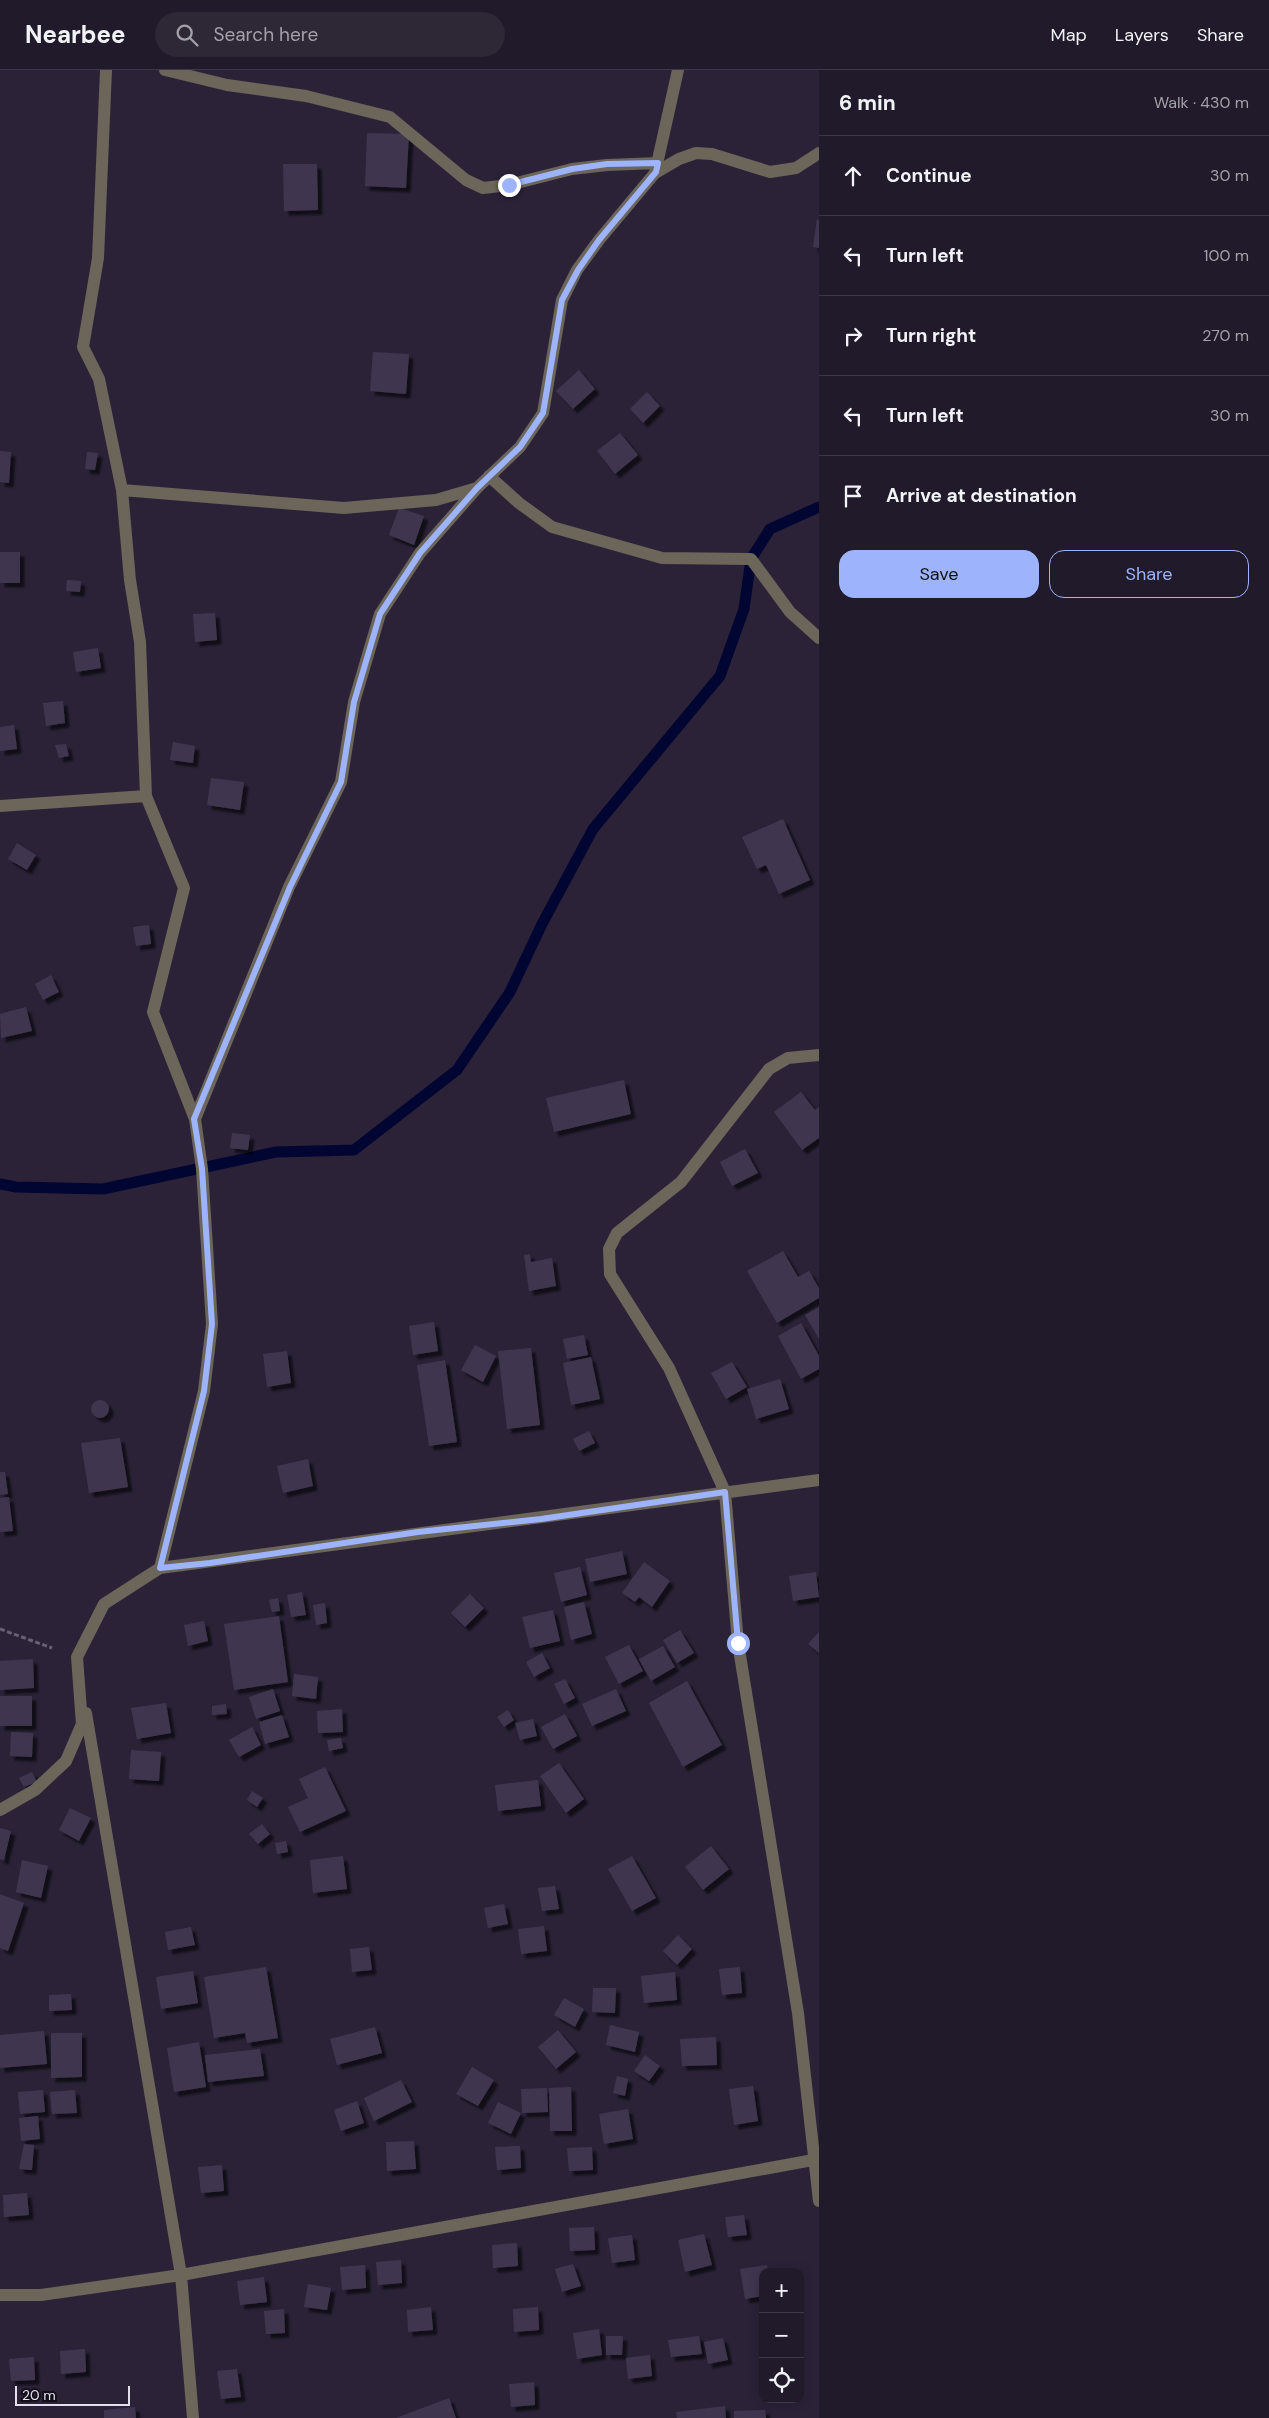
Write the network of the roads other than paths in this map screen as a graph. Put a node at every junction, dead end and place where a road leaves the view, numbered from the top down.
1 (106, 70) edge
2 (166, 70) edge
3 (678, 70) edge
4 (819, 153) edge
5 (657, 168) junction
6 (489, 476) junction
7 (477, 488) junction
8 (122, 490) junction
9 (819, 638) edge
10 (146, 796) junction
11 (0, 806) edge
12 (819, 1055) edge
13 (194, 1119) junction
14 (819, 1480) edge
15 (725, 1492) junction
16 (160, 1568) junction
17 (76, 1656) junction
18 (0, 1810) edge
19 (817, 2159) edge
20 (819, 2201) edge
21 (181, 2275) junction
22 (0, 2295) edge
23 (193, 2418) edge

1 - 8 street
2 - 5 street
3 - 5 street
4 - 5 street
5 - 6 street
6 - 7 street
6 - 9 street
7 - 8 street
7 - 13 street
8 - 10 street
10 - 11 street
10 - 13 street
12 - 15 street
13 - 16 street
14 - 15 street
15 - 16 street
15 - 19 street
16 - 17 street
17 - 18 street
17 - 21 street
19 - 20 street
19 - 21 street
21 - 22 street
21 - 23 street

